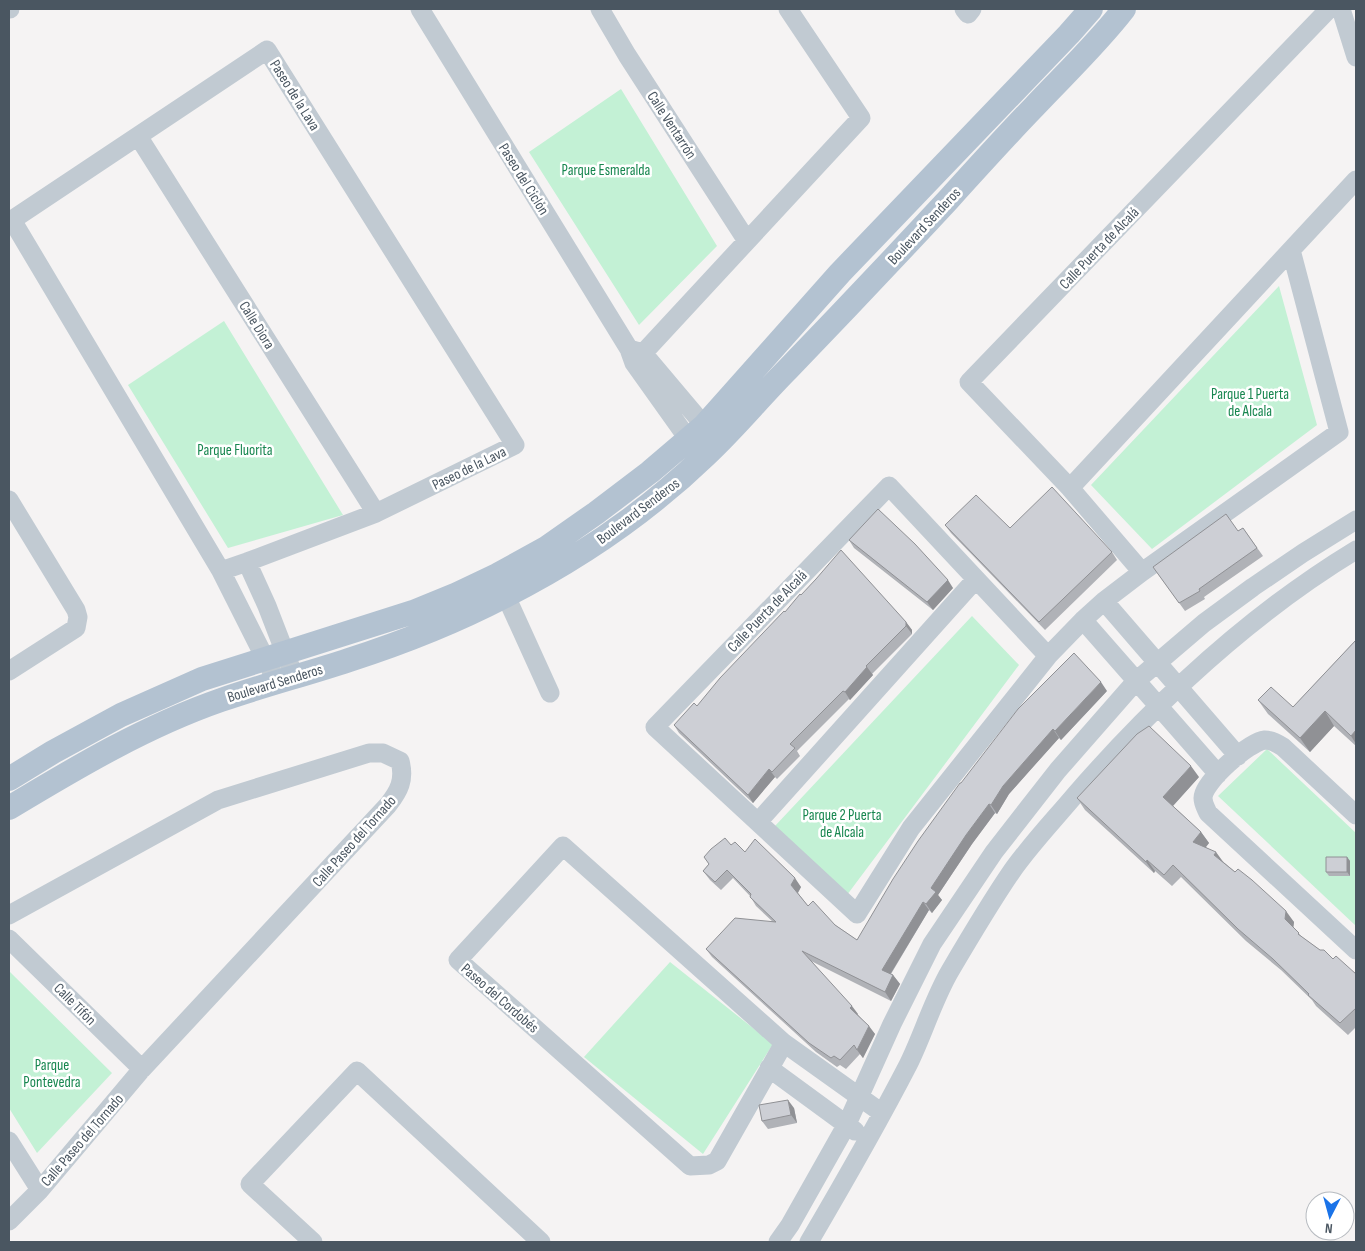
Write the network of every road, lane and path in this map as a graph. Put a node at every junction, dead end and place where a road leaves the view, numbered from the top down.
1 (420, 9) edge
2 (600, 9) edge
3 (788, 9) edge
4 (964, 9) edge
5 (972, 9) edge
6 (1091, 9) edge
7 (1124, 9) edge
8 (1329, 9) edge
9 (1341, 9) edge
10 (1356, 56) edge
11 (1014, 90) junction
12 (1032, 108) junction
13 (138, 136) junction
14 (1356, 180) edge
15 (747, 241) junction
16 (1291, 250) junction
17 (635, 355) junction
18 (703, 442) junction
19 (650, 472) junction
20 (1070, 488) junction
21 (664, 493) junction
22 (9, 500) edge
23 (376, 513) junction
24 (1356, 520) edge
25 (1356, 550) edge
26 (247, 562) junction
27 (221, 571) junction
28 (1142, 572) junction
29 (976, 579) junction
30 (502, 585) junction
31 (1104, 601) junction
32 (1083, 620) junction
33 (275, 655) junction
34 (1048, 656) junction
35 (1157, 662) junction
36 (9, 671) edge
37 (285, 679) junction
38 (1136, 681) junction
39 (1178, 687) junction
40 (550, 693) dead end
41 (1159, 706) junction
42 (1238, 756) junction
43 (1218, 774) junction
44 (9, 780) edge
45 (9, 808) edge
46 (1356, 815) edge
47 (758, 822) junction
48 (9, 914) edge
49 (9, 939) edge
50 (1356, 950) edge
51 (784, 1043) junction
52 (770, 1068) junction
53 (142, 1070) junction
54 (859, 1098) junction
55 (882, 1113) junction
56 (847, 1124) junction
57 (867, 1140) junction
58 (9, 1141) edge
59 (40, 1190) junction
60 (9, 1221) edge
61 (313, 1242) edge
62 (541, 1242) edge
63 (778, 1242) edge
64 (809, 1242) edge

1 - 17 street, Paseo del Ciclón
2 - 15 street, Calle Ventarrón
3 - 15 street
4 - 5 street
6 - 11 main road, Boulevard Senderos
7 - 12 main road, Boulevard Senderos
8 - 20 street, Calle Puerta de Alcalá
9 - 10 street
11 - 12 main road
11 - 18 main road, Boulevard Senderos
12 - 18 main road, Boulevard Senderos
13 - 23 street, Calle Diora
13 - 23 street, Paseo de la Lava
13 - 27 street, Paseo de la Lava
14 - 16 street
15 - 17 street
16 - 20 street
16 - 28 street, Calle Puerta de Alcalá
17 - 18 street, Paseo del Ciclón
18 - 19 main road, Boulevard Senderos
18 - 21 main road, Boulevard Senderos
19 - 21 main road
19 - 30 main road, Boulevard Senderos
20 - 28 street, Calle Puerta de Alcalá
21 - 30 main road, Boulevard Senderos
22 - 36 street
23 - 26 street, Paseo de la Lava
24 - 35 street
25 - 39 street
26 - 27 street, Paseo de la Lava
26 - 33 street, Paseo de la Lava
27 - 33 street, Paseo de la Lava
28 - 31 street, Calle Puerta de Alcalá
29 - 34 street, Calle Puerta de Alcalá
29 - 47 street
29 - 47 street, Calle Puerta de Alcalá
30 - 33 main road, Boulevard Senderos
30 - 37 main road, Boulevard Senderos
30 - 40 street
31 - 32 street, Calle Puerta de Alcalá
31 - 35 street
32 - 34 street, Calle Puerta de Alcalá
32 - 38 street
33 - 37 street, Paseo de la Lava
33 - 44 main road, Boulevard Senderos
34 - 47 street, Calle Puerta de Alcalá
35 - 38 street
35 - 39 street
37 - 45 main road, Boulevard Senderos
38 - 41 street
38 - 54 street
39 - 41 street
39 - 42 street
41 - 43 street
41 - 55 street
42 - 43 street
42 - 46 street
43 - 50 street
48 - 53 street, Calle Paseo del Tornado
49 - 53 street, Calle Tifón
51 - 52 street, Paseo del Cordobés
51 - 52 street, Paseo del Cordobés
51 - 54 street
52 - 56 street
53 - 59 street, Calle Paseo del Tornado
54 - 55 street
54 - 56 street
55 - 57 street
56 - 57 street
56 - 63 street
57 - 64 street
58 - 59 street, Calle Paseo del Tornado
59 - 60 street
61 - 62 street

